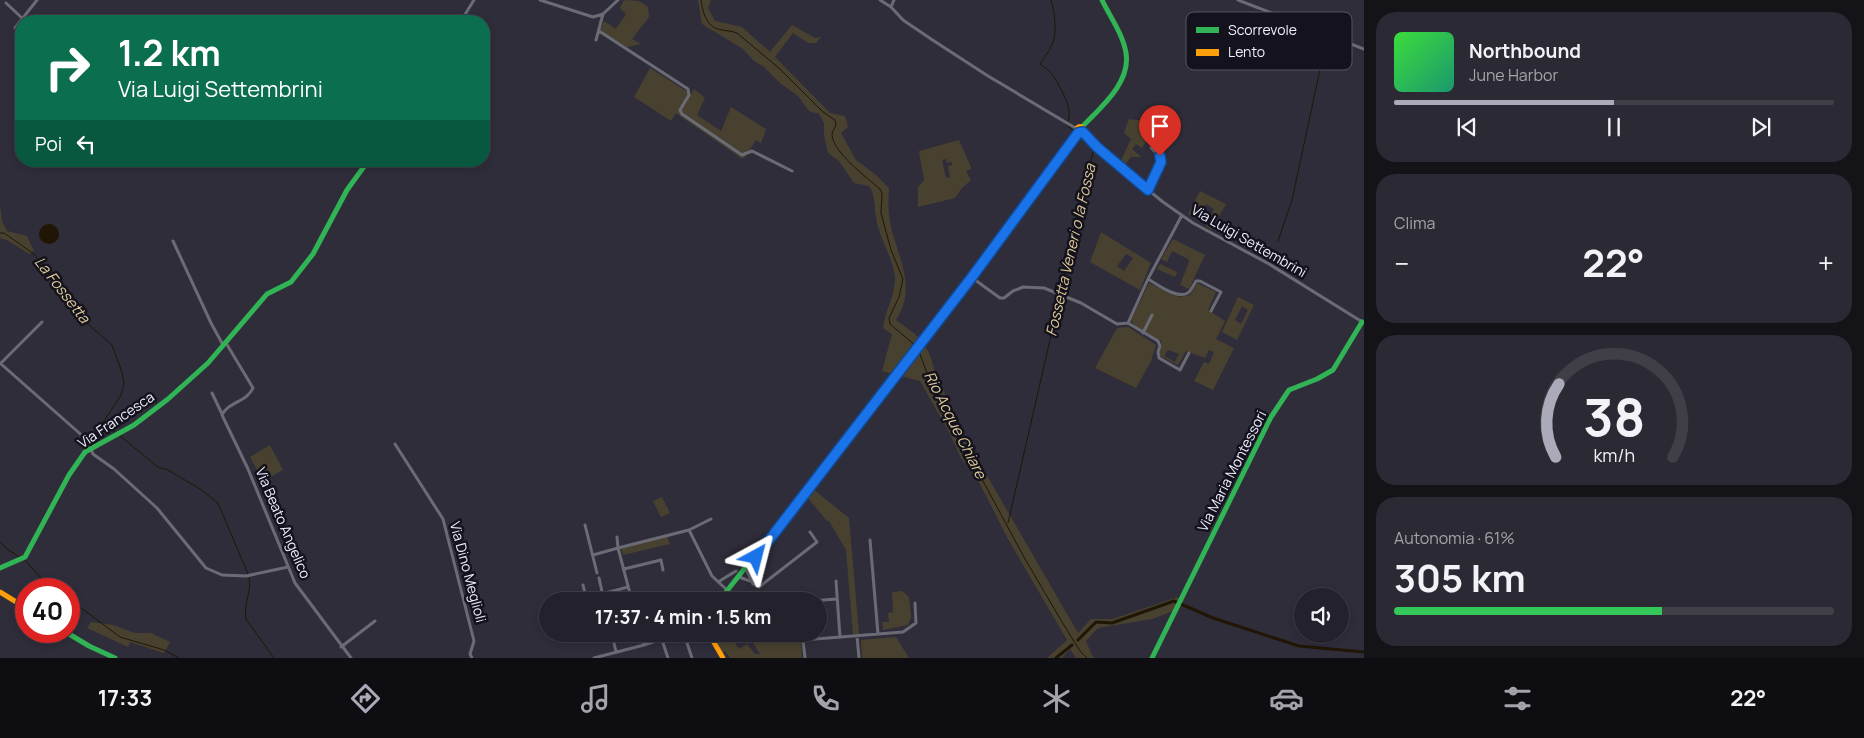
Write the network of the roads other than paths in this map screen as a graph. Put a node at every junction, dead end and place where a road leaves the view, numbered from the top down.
1 (37, 0) edge
2 (474, 0) edge
3 (540, 0) edge
4 (618, 0) edge
5 (880, 0) edge
6 (894, 0) edge
7 (1102, 0) edge
8 (1238, 0) edge
9 (6, 3) dead end
10 (892, 8) junction
11 (1269, 12) edge
12 (603, 14) junction
13 (19, 15) edge
14 (24, 15) edge
15 (465, 15) edge
16 (599, 31) junction
17 (596, 40) dead end
18 (1352, 44) edge
19 (1364, 49) edge
20 (1079, 132) junction
21 (1151, 148) dead end
22 (363, 167) edge
23 (792, 171) dead end
24 (1148, 190) junction
25 (1182, 215) junction
26 (173, 241) dead end
27 (972, 277) junction
28 (1148, 279) junction
29 (1211, 311) dead end
30 (1152, 315) dead end
31 (42, 322) dead end
32 (1128, 323) junction
33 (1363, 323) edge
34 (1143, 333) junction
35 (225, 344) junction
36 (1189, 353) dead end
37 (0, 363) edge
38 (212, 393) dead end
39 (222, 415) junction
40 (395, 444) dead end
41 (91, 448) junction
42 (710, 518) dead end
43 (585, 524) dead end
44 (689, 530) junction
45 (810, 532) dead end
46 (617, 537) dead end
47 (870, 540) dead end
48 (618, 548) junction
49 (593, 555) junction
50 (288, 567) junction
51 (0, 568) edge
52 (624, 569) junction
53 (746, 569) junction
54 (663, 570) dead end
55 (597, 573) dead end
56 (738, 574) junction
57 (599, 578) dead end
58 (750, 581) junction
59 (836, 581) dead end
60 (718, 582) junction
61 (583, 584) dead end
62 (628, 587) junction
63 (728, 591) joint
64 (0, 592) edge
65 (585, 592) edge
66 (602, 592) edge
67 (609, 592) edge
68 (629, 592) edge
69 (837, 599) junction
70 (827, 600) edge
71 (15, 601) edge
72 (915, 603) dead end
73 (375, 621) dead end
74 (878, 634) junction
75 (857, 636) junction
76 (840, 637) junction
77 (827, 638) edge
78 (80, 641) edge
79 (614, 642) edge
80 (643, 642) edge
81 (653, 642) edge
82 (663, 642) edge
83 (687, 642) edge
84 (714, 642) edge
85 (804, 642) edge
86 (644, 645) junction
87 (341, 647) junction
88 (616, 652) junction
89 (115, 658) edge
90 (351, 658) edge
91 (472, 658) edge
92 (597, 658) edge
93 (668, 658) edge
94 (692, 658) edge
95 (723, 658) edge
96 (805, 658) edge
97 (859, 658) edge
98 (1152, 658) edge

1 - 14 street
2 - 15 street
3 - 12 street
4 - 12 street
5 - 10 street, Via Luigi Settembrini
6 - 10 street
7 - 20 street
8 - 11 street
9 - 13 street
10 - 20 street, Via Luigi Settembrini
12 - 16 street
16 - 17 street
16 - 23 street
18 - 19 street
20 - 24 street, Via Luigi Settembrini
20 - 27 street
21 - 24 street
22 - 35 street, Via Francesca
24 - 25 street, Via Luigi Settembrini
25 - 28 street
25 - 33 street, Via Luigi Settembrini
26 - 35 street
27 - 32 street
27 - 53 street
28 - 29 street
28 - 32 street
30 - 34 street
31 - 37 street
32 - 34 street
33 - 98 street, Via Maria Montessori
34 - 36 street
35 - 39 street
35 - 41 street, Via Francesca
37 - 41 street
38 - 39 street, Via Beato Angelico
39 - 50 street, Via Beato Angelico
40 - 91 street, Via Dino Meglioli
41 - 50 street
41 - 51 street, Via Francesca
42 - 44 street
43 - 49 street
44 - 48 street
44 - 60 street
45 - 58 street
46 - 48 street
47 - 74 street
48 - 49 street
48 - 52 street
49 - 55 street
50 - 87 street, Via Beato Angelico
52 - 54 street
52 - 62 street
53 - 56 street
53 - 58 street
56 - 58 street
56 - 60 street
56 - 63 street
57 - 66 street
59 - 69 street
60 - 63 street
61 - 65 street
62 - 67 street
62 - 68 street
64 - 71 street
69 - 70 street
69 - 76 street
72 - 74 street
73 - 87 street
74 - 75 street
75 - 76 street
75 - 97 street
76 - 77 street
78 - 89 street
79 - 88 street
80 - 86 street
81 - 86 street
82 - 93 street
83 - 94 street
84 - 95 street
85 - 96 street
86 - 88 street
87 - 90 street, Via Beato Angelico
88 - 92 street

